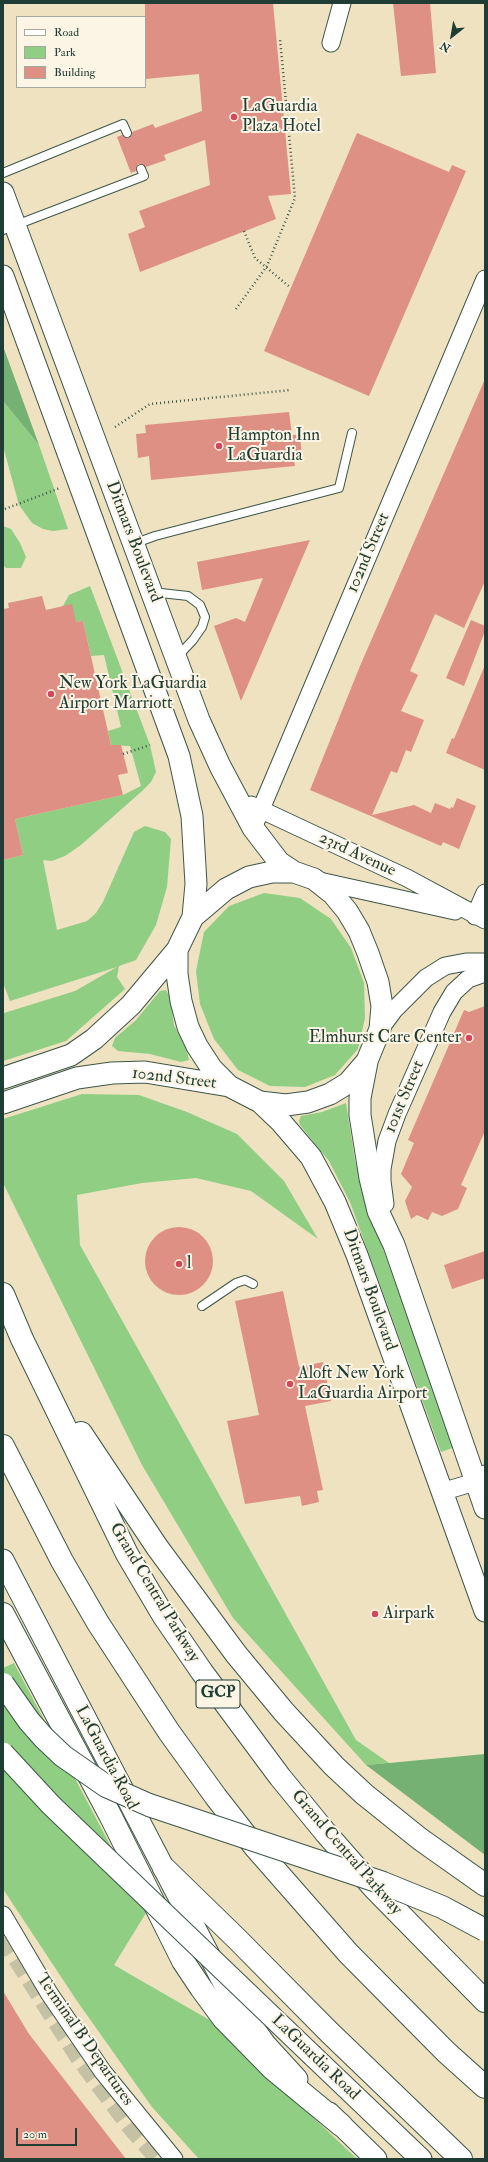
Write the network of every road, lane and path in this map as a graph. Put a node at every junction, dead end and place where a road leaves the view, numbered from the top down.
1 (342, 3) edge
2 (280, 39) dead end
3 (331, 43) dead end
4 (127, 134) dead end
5 (141, 169) dead end
6 (3, 173) edge
7 (3, 193) edge
8 (9, 227) edge
9 (244, 231) dead end
10 (267, 267) junction
11 (3, 276) edge
12 (485, 279) edge
13 (291, 288) dead end
14 (236, 309) dead end
15 (291, 390) dead end
16 (115, 427) dead end
17 (352, 433) dead end
18 (60, 488) dead end
19 (5, 509) dead end
20 (133, 544) junction
21 (152, 592) junction
22 (176, 658) junction
23 (150, 745) dead end
24 (124, 754) dead end
25 (257, 819) junction
26 (294, 872) junction
27 (314, 879) junction
28 (485, 893) edge
29 (193, 917) junction
30 (480, 918) edge
31 (178, 950) junction
32 (485, 962) edge
33 (485, 973) edge
34 (380, 1029) junction
35 (367, 1061) junction
36 (3, 1078) edge
37 (229, 1086) junction
38 (3, 1102) edge
39 (260, 1102) junction
40 (394, 1245) junction
41 (253, 1284) dead end
42 (3, 1294) edge
43 (202, 1306) dead end
44 (22, 1338) junction
45 (3, 1446) edge
46 (480, 1478) edge
47 (441, 1492) junction
48 (485, 1508) edge
49 (3, 1560) edge
50 (485, 1611) edge
51 (3, 1614) edge
52 (3, 1684) edge
53 (3, 1753) edge
54 (164, 1868) junction
55 (485, 1885) edge
56 (3, 1915) edge
57 (485, 1930) edge
58 (485, 2001) edge
59 (485, 2087) edge
60 (341, 2125) junction
61 (174, 2159) edge
62 (376, 2159) edge
63 (421, 2159) edge
64 (461, 2159) edge

1 - 3 street
2 - 10 path
4 - 6 lane
5 - 8 lane
7 - 8 street, Ditmars Boulevard
8 - 20 street, Ditmars Boulevard
9 - 10 path, bridge
10 - 13 path, bridge
10 - 14 path
11 - 29 street, Ditmars Boulevard
12 - 25 street, 102nd Street
15 - 16 path
17 - 20 lane
18 - 19 path
20 - 21 street, Ditmars Boulevard
21 - 22 street, Ditmars Boulevard
21 - 22 lane
22 - 25 street, Ditmars Boulevard
23 - 24 path
25 - 26 street, Ditmars Boulevard
25 - 30 street, 23rd Avenue
26 - 27 street
26 - 29 street
27 - 30 street, 23rd Avenue
27 - 34 street
28 - 30 street
29 - 31 street
31 - 36 street
31 - 37 street
32 - 34 street
33 - 40 street, 101st Street
34 - 35 street
35 - 39 street
35 - 40 street
37 - 38 street, 102nd Street
37 - 39 street
39 - 47 street, Ditmars Boulevard
40 - 46 street
41 - 43 lane
42 - 44 highway, Grand Central Parkway / GCP
44 - 55 highway
44 - 58 highway, Grand Central Parkway / GCP
45 - 59 highway
46 - 47 street
46 - 48 street
47 - 50 street, Ditmars Boulevard
49 - 54 street, LaGuardia Road
51 - 60 highway
52 - 57 highway, bridge
53 - 63 street, LaGuardia Road, bridge
54 - 60 street, LaGuardia Road
54 - 64 highway
56 - 61 street, Terminal B Departures
60 - 62 street, LaGuardia Road

